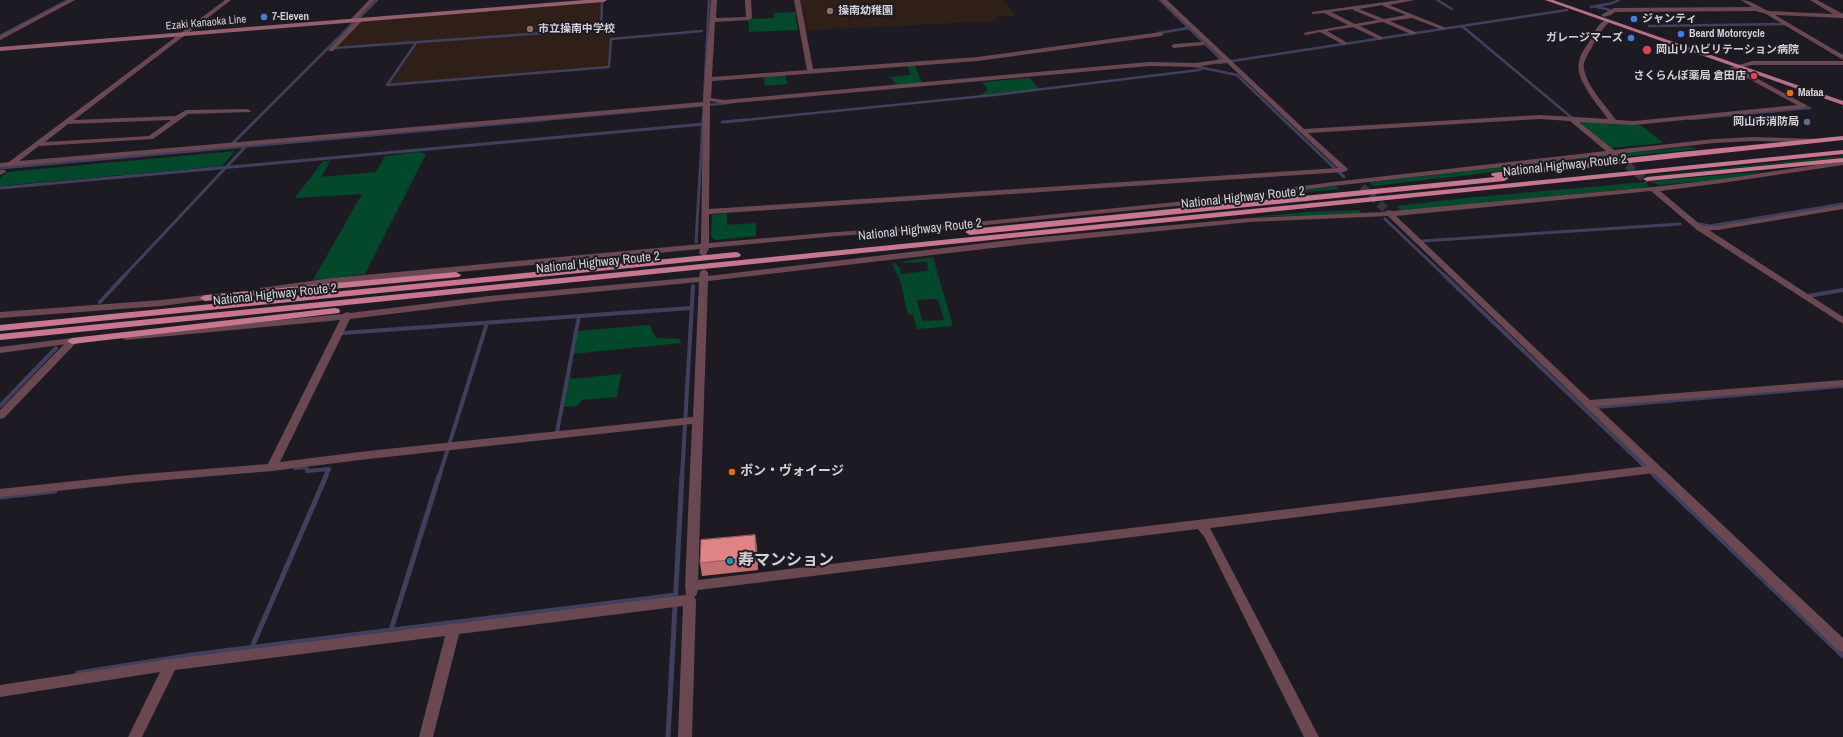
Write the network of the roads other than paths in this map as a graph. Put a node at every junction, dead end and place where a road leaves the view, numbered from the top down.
1 (72, 0) edge
2 (228, 0) edge
3 (372, 0) edge
4 (604, 0) edge
5 (714, 0) edge
6 (748, 0) edge
7 (797, 0) edge
8 (1164, 0) edge
9 (1372, 0) edge
10 (1412, 0) edge
11 (1548, 0) edge
12 (1561, 0) edge
13 (1744, 0) edge
14 (1813, 0) edge
15 (1383, 4) junction
16 (1354, 8) junction
17 (1756, 9) junction
18 (1325, 12) junction
19 (1314, 13) dead end
20 (1768, 13) junction
21 (1604, 15) junction
22 (1840, 15) edge
23 (1413, 16) junction
24 (360, 20) junction
25 (713, 20) junction
26 (352, 21) junction
27 (1384, 21) junction
28 (1608, 21) junction
29 (1355, 26) junction
30 (1443, 28) dead end
31 (1322, 31) junction
32 (1306, 33) dead end
33 (1413, 33) dead end
34 (1161, 34) dead end
35 (182, 35) junction
36 (0, 38) edge
37 (1380, 38) dead end
38 (1205, 43) junction
39 (1344, 43) dead end
40 (1174, 46) dead end
41 (0, 49) edge
42 (331, 50) dead end
43 (1843, 58) edge
44 (1226, 61) junction
45 (1843, 63) edge
46 (1747, 64) junction
47 (1738, 66) junction
48 (1204, 69) dead end
49 (810, 72) junction
50 (709, 79) junction
51 (1843, 97) edge
52 (706, 103) junction
53 (1843, 103) edge
54 (248, 111) dead end
55 (177, 118) junction
56 (1570, 118) junction
57 (1613, 121) junction
58 (68, 122) junction
59 (1301, 131) junction
60 (1843, 138) edge
61 (1823, 140) junction
62 (38, 144) junction
63 (267, 144) junction
64 (1843, 145) edge
65 (250, 149) dead end
66 (1635, 150) junction
67 (1717, 150) junction
68 (1843, 152) edge
69 (1611, 153) junction
70 (1618, 158) tunnel mouth
71 (1843, 162) edge
72 (11, 165) junction
73 (1, 170) edge
74 (1340, 170) junction
75 (1359, 184) junction
76 (1652, 186) junction
77 (1478, 189) junction
78 (1328, 196) junction
79 (1843, 207) edge
80 (705, 212) junction
81 (1387, 212) junction
82 (1700, 228) junction
83 (704, 250) junction
84 (631, 266) junction
85 (704, 275) junction
86 (550, 282) junction
87 (205, 298) junction
88 (0, 314) edge
89 (347, 315) junction
90 (1843, 321) edge
91 (0, 328) edge
92 (0, 337) edge
93 (72, 341) junction
94 (0, 350) edge
95 (1843, 383) edge
96 (1587, 403) junction
97 (0, 416) edge
98 (689, 422) junction
99 (272, 466) junction
100 (1652, 470) junction
101 (0, 493) edge
102 (1202, 525) junction
103 (684, 597) junction
104 (454, 629) junction
105 (1843, 646) edge
106 (171, 665) junction
107 (0, 692) edge
108 (135, 737) edge
109 (426, 737) edge
110 (685, 737) edge
111 (1312, 737) edge

1 - 36 street
2 - 35 street
3 - 26 street
4 - 24 main road, Ezaki Kanaoka Line
5 - 25 street
6 - 25 street
7 - 49 street
8 - 38 street
9 - 15 street
10 - 15 street
11 - 28 main road
12 - 21 main road
13 - 17 street
14 - 22 street
15 - 16 street
15 - 23 street
16 - 18 street
16 - 27 street
17 - 20 street
17 - 21 street
18 - 19 street
18 - 29 street
20 - 22 street
20 - 43 street
21 - 46 main road
23 - 27 street
23 - 30 street
24 - 26 main road, Ezaki Kanaoka Line
24 - 42 street
25 - 50 street
26 - 35 main road, Ezaki Kanaoka Line
27 - 29 street
27 - 33 street
28 - 47 main road
28 - 57 street
29 - 31 street
29 - 37 street
31 - 32 street
31 - 39 street
34 - 49 street
35 - 41 main road, Ezaki Kanaoka Line
35 - 58 street
38 - 40 street
38 - 44 street
44 - 48 street
44 - 52 street
44 - 59 street
45 - 46 street
46 - 47 street
46 - 51 main road
47 - 53 main road
47 - 57 street
49 - 50 street
50 - 52 street
52 - 63 street
52 - 80 street
54 - 55 street
55 - 58 street
55 - 62 street
56 - 57 street
56 - 59 street
56 - 69 street
58 - 62 street
59 - 74 street
60 - 61 highway
61 - 66 street
61 - 67 highway
62 - 72 street
63 - 65 street
63 - 72 street
64 - 78 highway, National Highway Route 2
66 - 67 street
66 - 69 street
67 - 78 highway
68 - 77 highway, National Highway Route 2
69 - 70 street
69 - 75 street
71 - 76 street
71 - 77 highway
72 - 73 street
74 - 75 street
74 - 80 street
75 - 83 street
76 - 81 street
76 - 82 street
77 - 86 highway, National Highway Route 2
78 - 84 highway, National Highway Route 2
79 - 82 street
80 - 83 street
81 - 85 street
81 - 96 street
82 - 90 street
83 - 87 street
84 - 87 highway
84 - 91 highway, National Highway Route 2
85 - 89 street
85 - 98 street
86 - 92 highway, National Highway Route 2
86 - 93 highway
87 - 88 street
89 - 93 street
89 - 99 street
93 - 94 street
93 - 97 street
95 - 96 street
96 - 100 street
98 - 99 street
98 - 103 street
99 - 101 street
100 - 102 street
100 - 105 street
102 - 103 street
102 - 111 street
103 - 104 street
103 - 110 street
104 - 106 street
104 - 109 street
106 - 107 street
106 - 108 street

